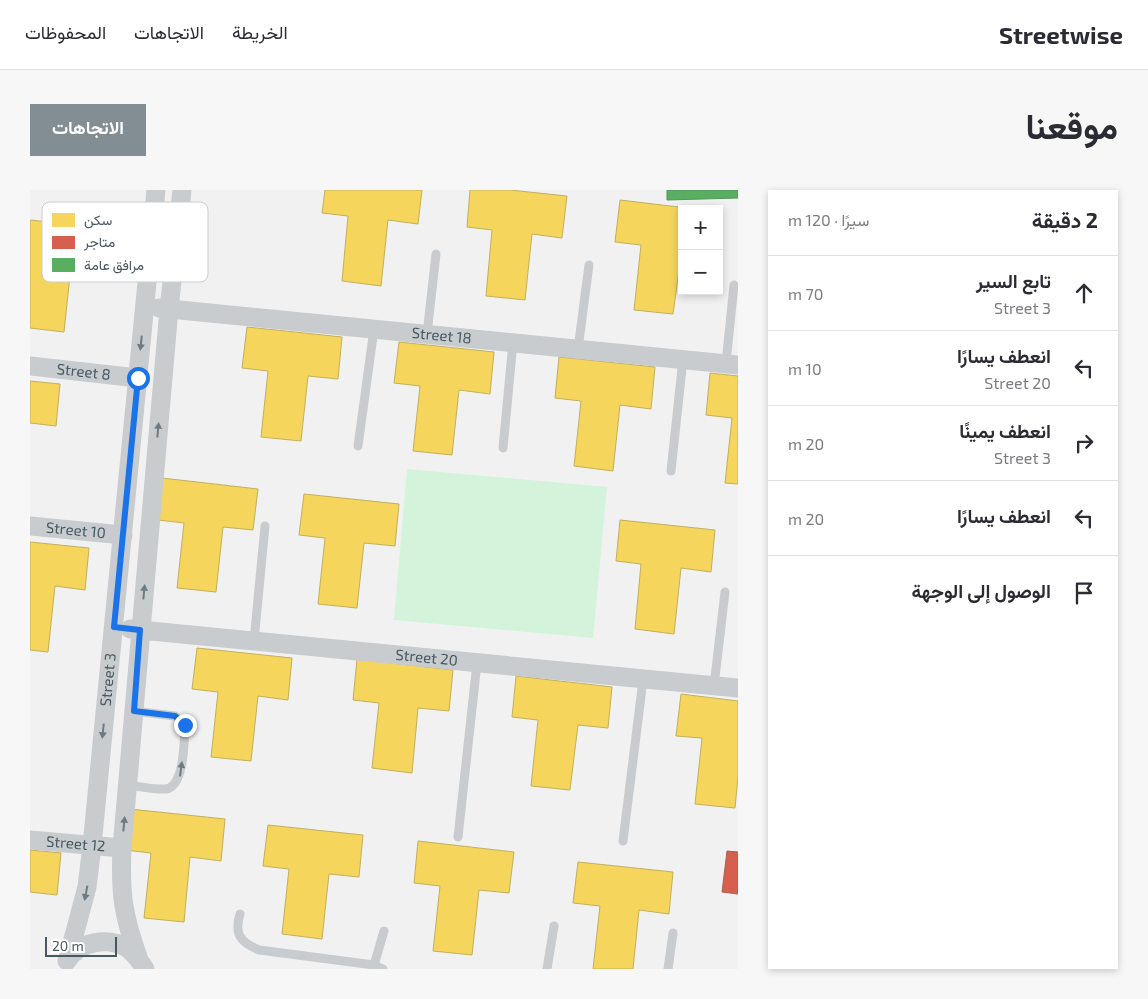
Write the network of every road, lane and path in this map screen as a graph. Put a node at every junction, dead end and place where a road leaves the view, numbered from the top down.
1 (436, 254) dead end
2 (589, 265) dead end
3 (147, 282) edge
4 (172, 282) edge
5 (734, 286) dead end
6 (145, 307) junction
7 (169, 309) junction
8 (374, 329) junction
9 (427, 334) junction
10 (513, 342) junction
11 (578, 349) junction
12 (683, 359) junction
13 (732, 364) edge
14 (30, 366) edge
15 (138, 378) junction
16 (358, 446) dead end
17 (503, 448) dead end
18 (671, 471) dead end
19 (30, 526) edge
20 (265, 526) dead end
21 (122, 535) junction
22 (726, 592) dead end
23 (114, 627) junction
24 (140, 630) junction
25 (254, 642) junction
26 (477, 663) junction
27 (643, 680) junction
28 (714, 687) junction
29 (738, 688) edge
30 (134, 711) junction
31 (127, 785) junction
32 (458, 837) dead end
33 (30, 840) edge
34 (623, 841) dead end
35 (92, 846) junction
36 (122, 848) junction
37 (240, 914) dead end
38 (554, 926) dead end
39 (384, 931) dead end
40 (673, 933) dead end
41 (141, 963) edge
42 (65, 964) edge
43 (378, 967) edge
44 (547, 969) edge
45 (668, 969) edge

1 - 9 lane
2 - 11 lane
3 - 6 street, Street 3
4 - 7 street, Street 3
5 - 13 lane
6 - 7 street, Street 18
6 -> 15 street, Street 3
7 - 8 street, Street 18
24 -> 7 street, Street 3
8 - 9 street, Street 18
8 - 16 lane
9 - 10 street, Street 18
10 - 11 street, Street 18
10 - 17 lane
11 - 12 street, Street 18
12 - 13 street, Street 18
12 - 18 lane
14 - 15 street, Street 8
15 - 21 street, Street 3
19 - 21 street, Street 10
20 - 25 lane
21 - 23 street, Street 3
22 - 28 lane
23 - 24 street, Street 20
23 -> 35 street, Street 3
24 - 25 street, Street 20
24 - 30 street, Street 3
25 - 26 street, Street 20
26 - 27 street, Street 20
26 - 32 lane
27 - 28 street, Street 20
27 - 34 lane
28 - 29 street, Street 20
30 - 31 street, Street 3
31 -> 30 lane
36 -> 31 street, Street 3
33 - 35 street, Street 12
35 - 36 street, Street 12
35 -> 42 street, Street 3
36 - 41 street, Street 3
37 - 43 lane
38 - 44 lane
39 - 43 lane
40 - 45 lane
41 - 42 street

